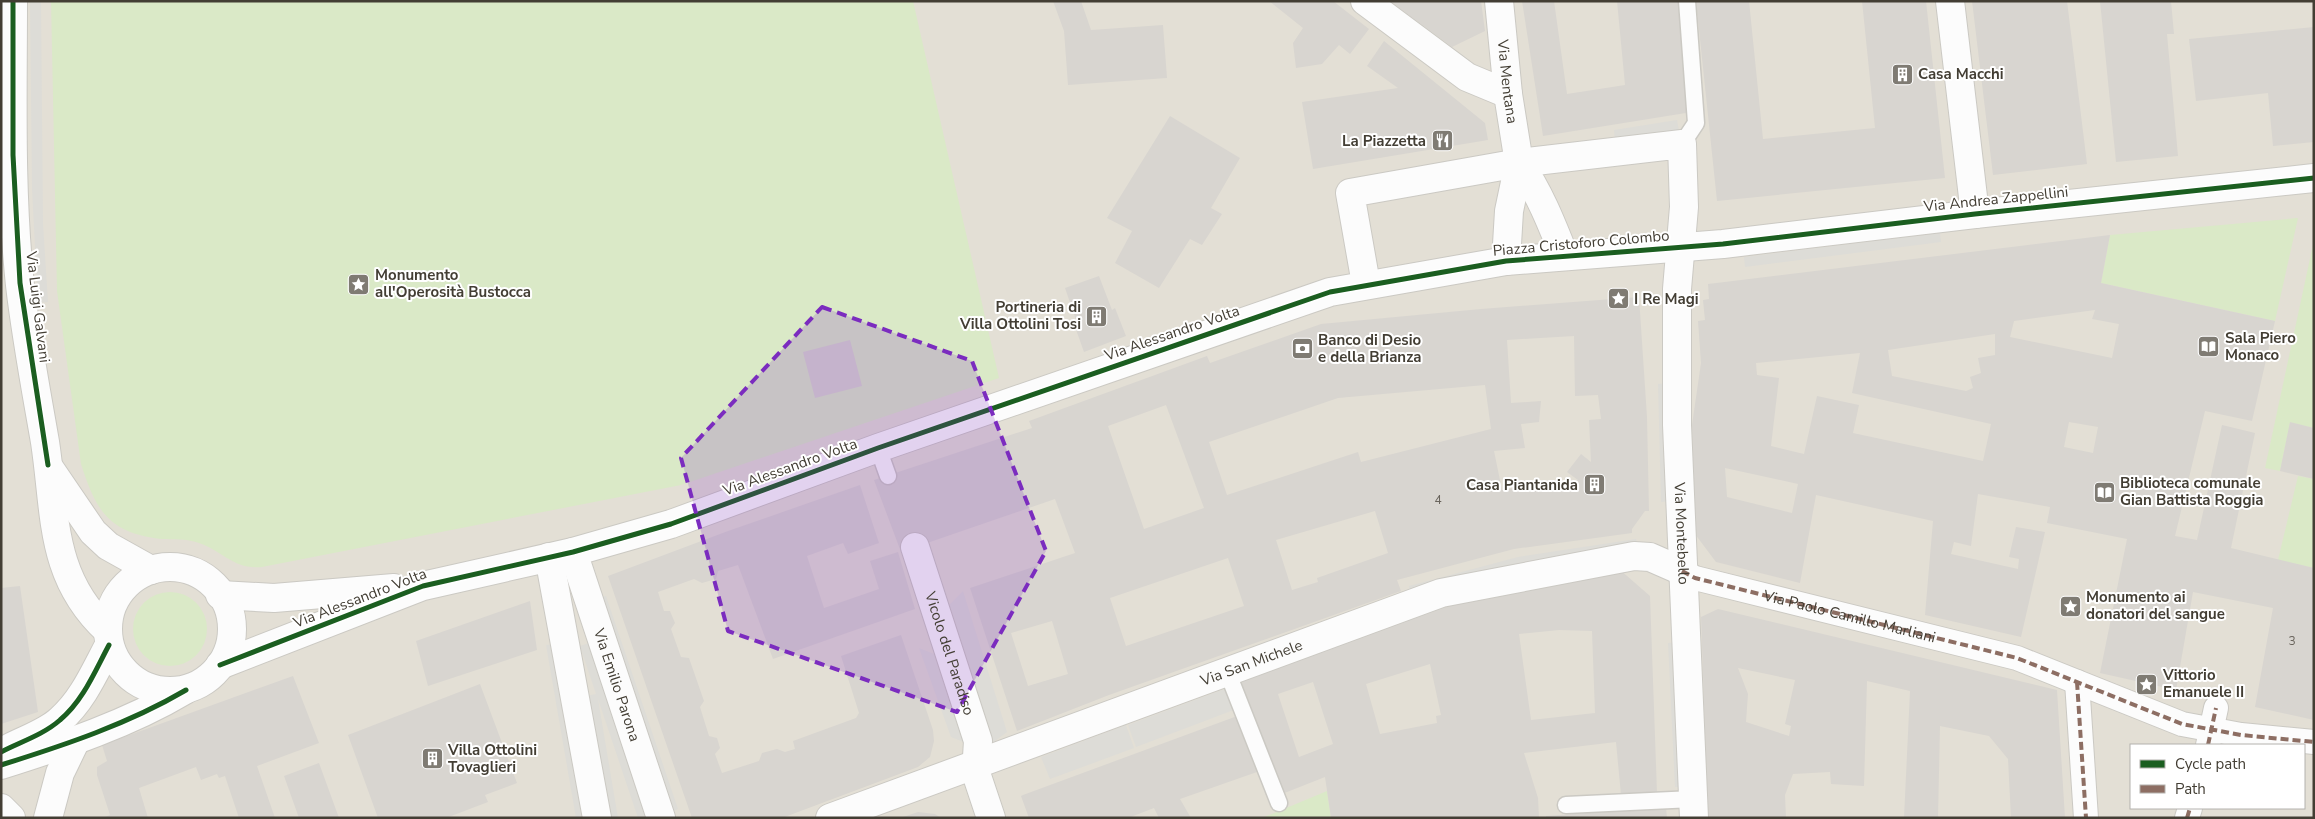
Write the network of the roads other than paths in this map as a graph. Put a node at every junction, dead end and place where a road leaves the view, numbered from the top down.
1 (13, 1) edge
2 (1365, 1) edge
3 (1499, 1) edge
4 (1687, 1) edge
5 (1950, 1) edge
6 (1508, 94) junction
7 (1682, 144) junction
8 (7, 156) edge
9 (1519, 163) junction
10 (2314, 178) edge
11 (1976, 214) junction
12 (1680, 247) junction
13 (1564, 256) junction
14 (1506, 261) junction
15 (1366, 284) junction
16 (878, 448) junction
17 (48, 465) junction
18 (888, 476) dead end
19 (915, 547) dead end
20 (561, 554) junction
21 (150, 570) junction
22 (1682, 571) junction
23 (423, 586) junction
24 (220, 595) junction
25 (108, 638) junction
26 (220, 665) junction
27 (1227, 671) junction
28 (2077, 682) junction
29 (186, 690) junction
30 (2212, 728) edge
31 (75, 742) junction
32 (2314, 742) edge
33 (1, 752) edge
34 (978, 763) junction
35 (1, 765) edge
36 (1279, 803) dead end
37 (1566, 805) dead end
38 (1, 808) edge
39 (1693, 808) edge
40 (11, 818) edge
41 (48, 818) edge
42 (597, 818) edge
43 (661, 818) edge
44 (830, 818) edge
45 (991, 818) edge
46 (2086, 818) edge

1 - 8 street, Via Luigi Galvani
2 - 6 street
3 - 6 street, Via Mentana
4 - 7 lane
5 - 11 street
6 - 9 street, Via Mentana
7 - 9 street
7 - 12 street, Piazza Cristoforo Colombo
8 - 17 street, Via Luigi Galvani
9 - 13 street, Piazza Cristoforo Colombo
9 - 14 street, Piazza Cristoforo Colombo
9 - 15 street
10 - 11 street, Via Andrea Zappellini
11 - 12 street, Via Andrea Zappellini
12 - 13 street, Piazza Cristoforo Colombo
12 - 22 street, Via Montebello
13 - 14 street, Piazza Cristoforo Colombo
14 - 15 street, Piazza Cristoforo Colombo
15 - 16 street, Via Alessandro Volta
16 - 18 lane
16 - 20 street, Via Alessandro Volta
17 - 21 street, Via Luigi Galvani
17 - 25 street, Via Luigi Galvani
19 - 34 street, Vicolo del Paradiso
20 - 23 street, Via Alessandro Volta
20 - 42 street
20 - 43 street, Via Emilio Parona
21 - 24 street, Via Alessandro Volta
21 - 25 street, Via Alessandro Volta
22 - 27 street, Via San Michele
22 - 28 street, Via Paolo Camillo Marliani
22 - 39 street, Via Montebello
23 - 24 street, Via Alessandro Volta
23 - 26 street, Via Alessandro Volta
24 - 26 street, Via Alessandro Volta
25 - 29 street, Via Alessandro Volta
25 - 33 street, Via Alessandro Volta
26 - 29 street, Via Alessandro Volta
27 - 34 street, Via San Michele
27 - 36 lane
28 - 30 street, Via Paolo Camillo Marliani
28 - 46 street
29 - 31 street, Via Alessandro Volta
30 - 32 street, Via Paolo Camillo Marliani
31 - 35 street, Via Alessandro Volta
31 - 41 street
34 - 44 street, Via San Michele
34 - 45 street, Vicolo del Paradiso
37 - 39 lane
38 - 40 street

